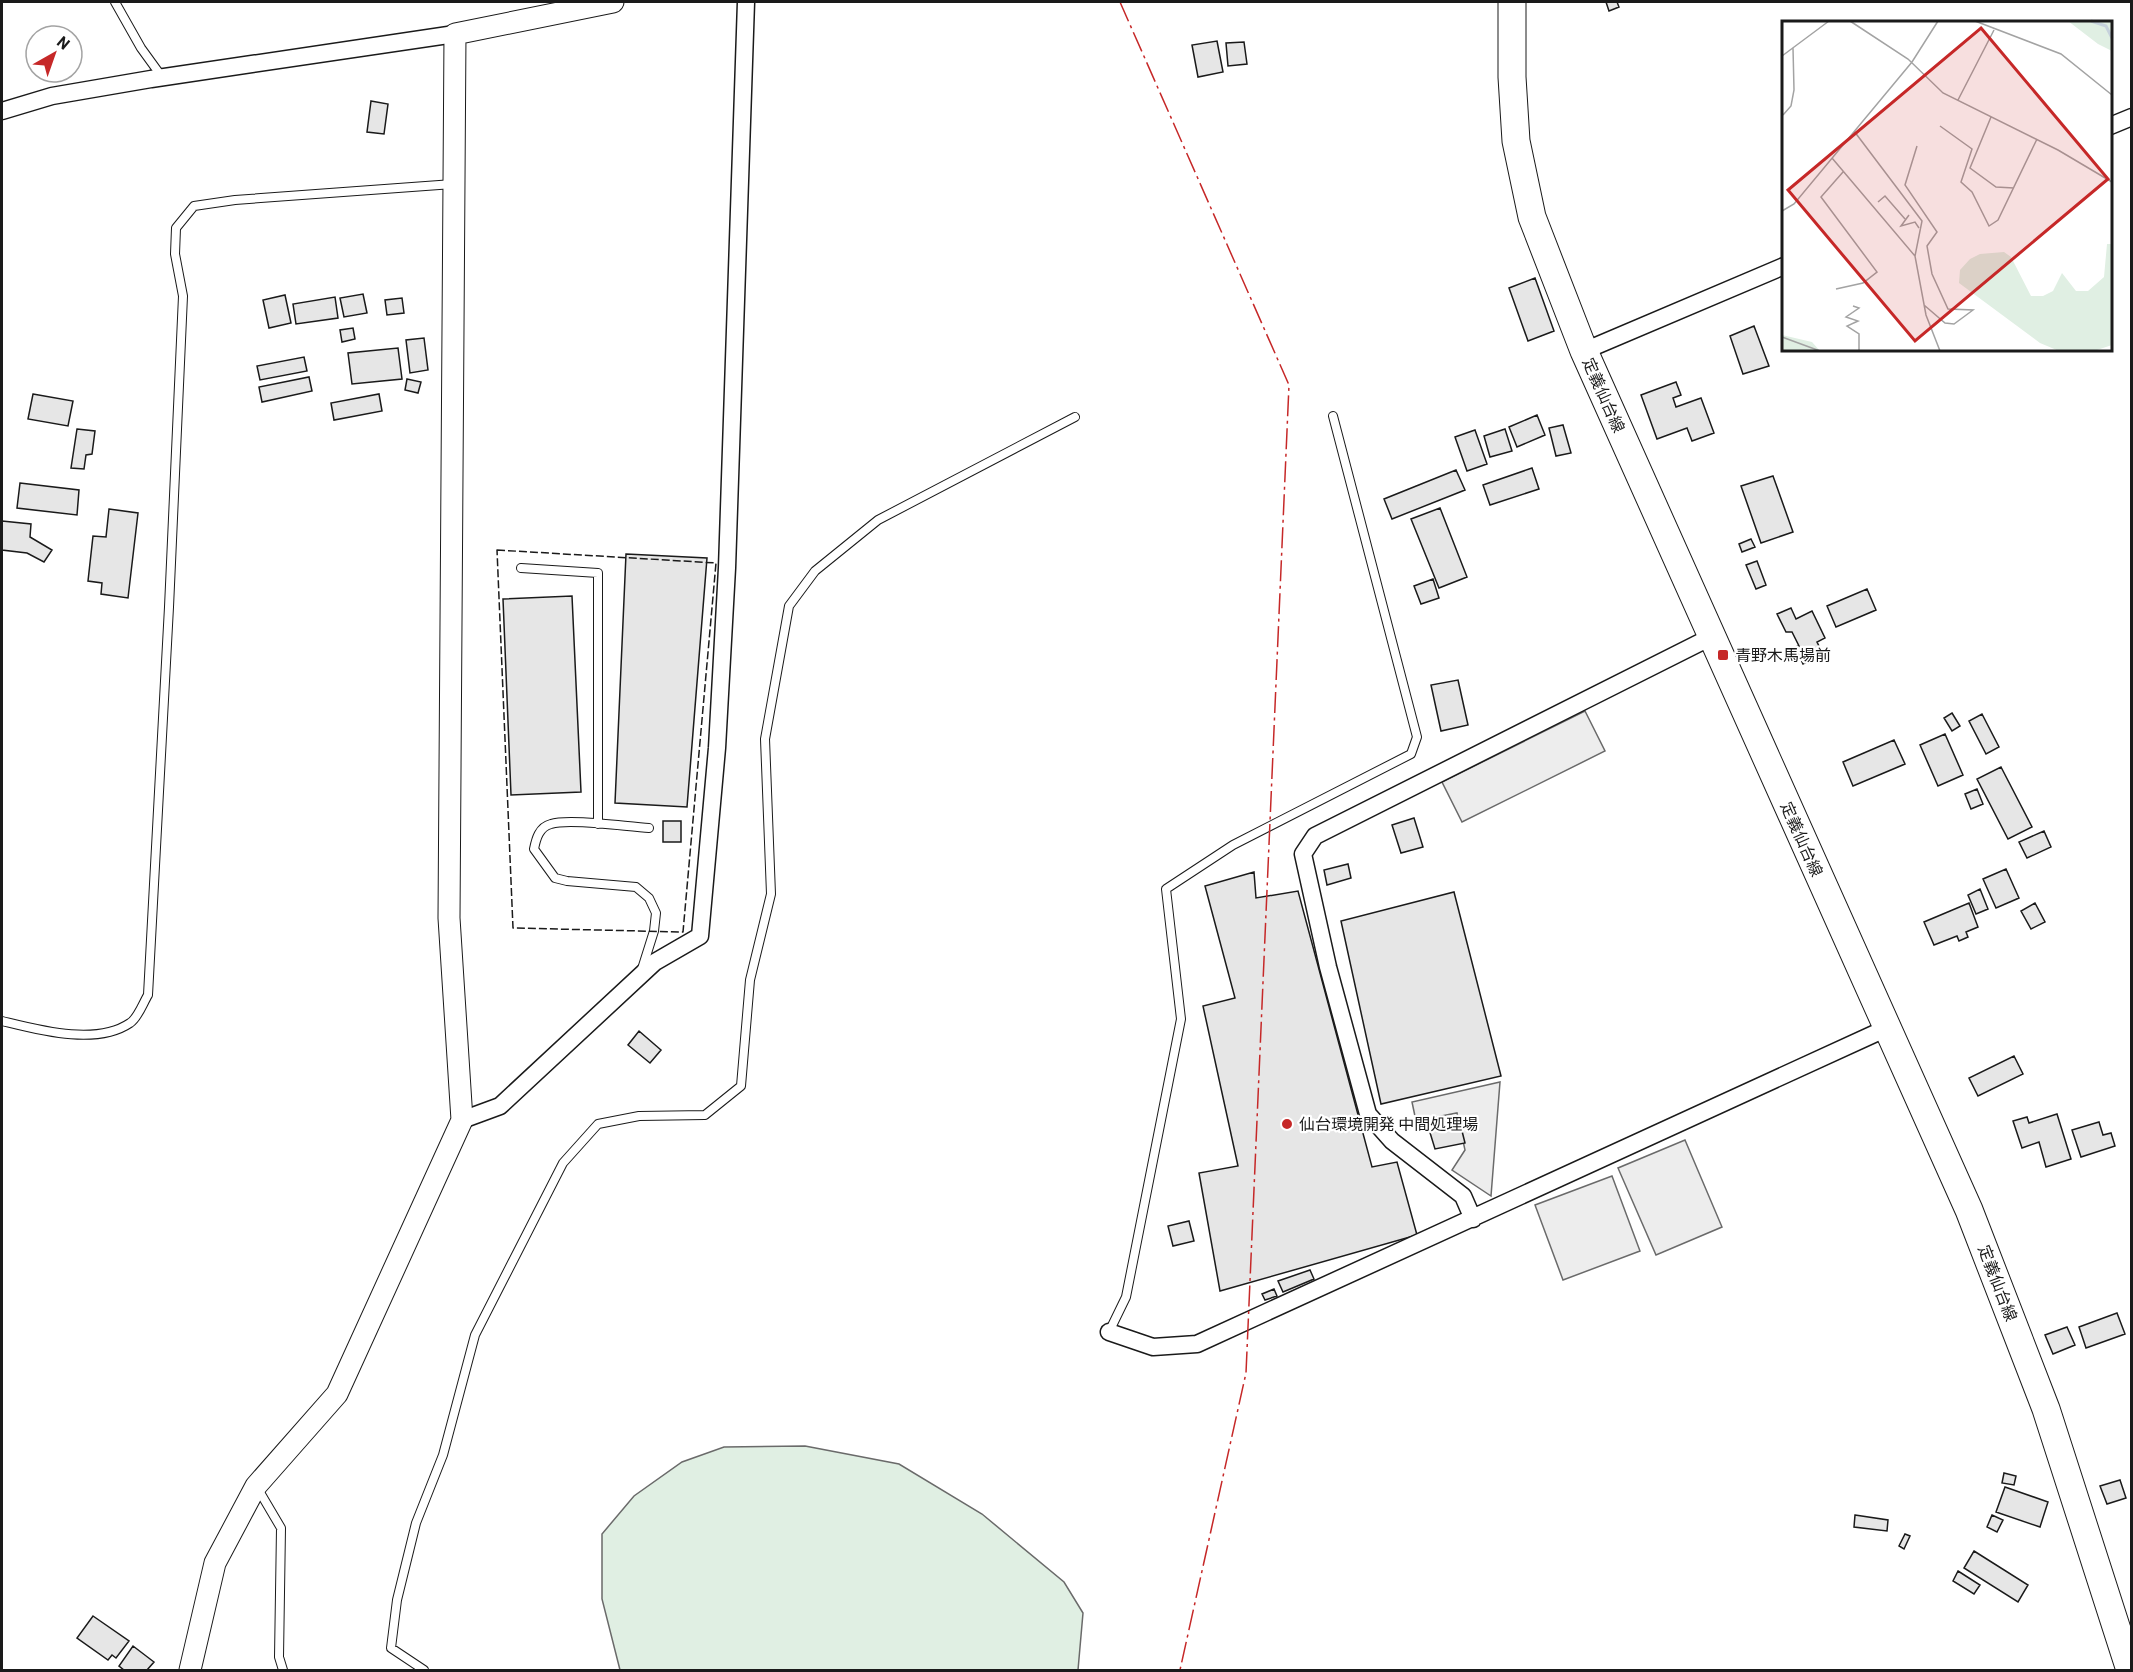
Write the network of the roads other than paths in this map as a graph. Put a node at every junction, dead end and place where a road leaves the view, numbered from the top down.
1 (115, 2) edge
2 (613, 2) edge
3 (746, 2) edge
4 (1512, 2) edge
5 (455, 34) junction
6 (162, 77) junction
7 (2, 111) edge
8 (2132, 117) edge
9 (2112, 125) edge
10 (454, 184) junction
11 (1782, 267) edge
12 (1584, 351) junction
13 (1333, 416) dead end
14 (1075, 417) dead end
15 (521, 568) dead end
16 (1711, 637) junction
17 (598, 824) junction
18 (650, 828) dead end
19 (640, 975) junction
20 (2, 1021) edge
21 (1887, 1028) junction
22 (462, 1120) junction
23 (1473, 1219) junction
24 (1109, 1332) joint
25 (256, 1486) junction
26 (190, 1671) edge
27 (283, 1671) edge
28 (424, 1671) edge
29 (2130, 1671) edge

1 - 6 lane
2 - 5 street
3 - 19 street
4 - 12 main road, 定義仙台線
5 - 6 street
5 - 10 street
6 - 7 street
8 - 9 street
10 - 20 lane
10 - 22 street
11 - 12 street
12 - 16 main road, 定義仙台線
13 - 24 lane
14 - 28 lane
15 - 17 lane
16 - 21 main road, 定義仙台線
16 - 23 street
17 - 18 lane
17 - 19 lane
19 - 22 street
21 - 23 street
21 - 29 main road, 定義仙台線
22 - 25 street
23 - 24 street
25 - 26 street
25 - 27 lane

